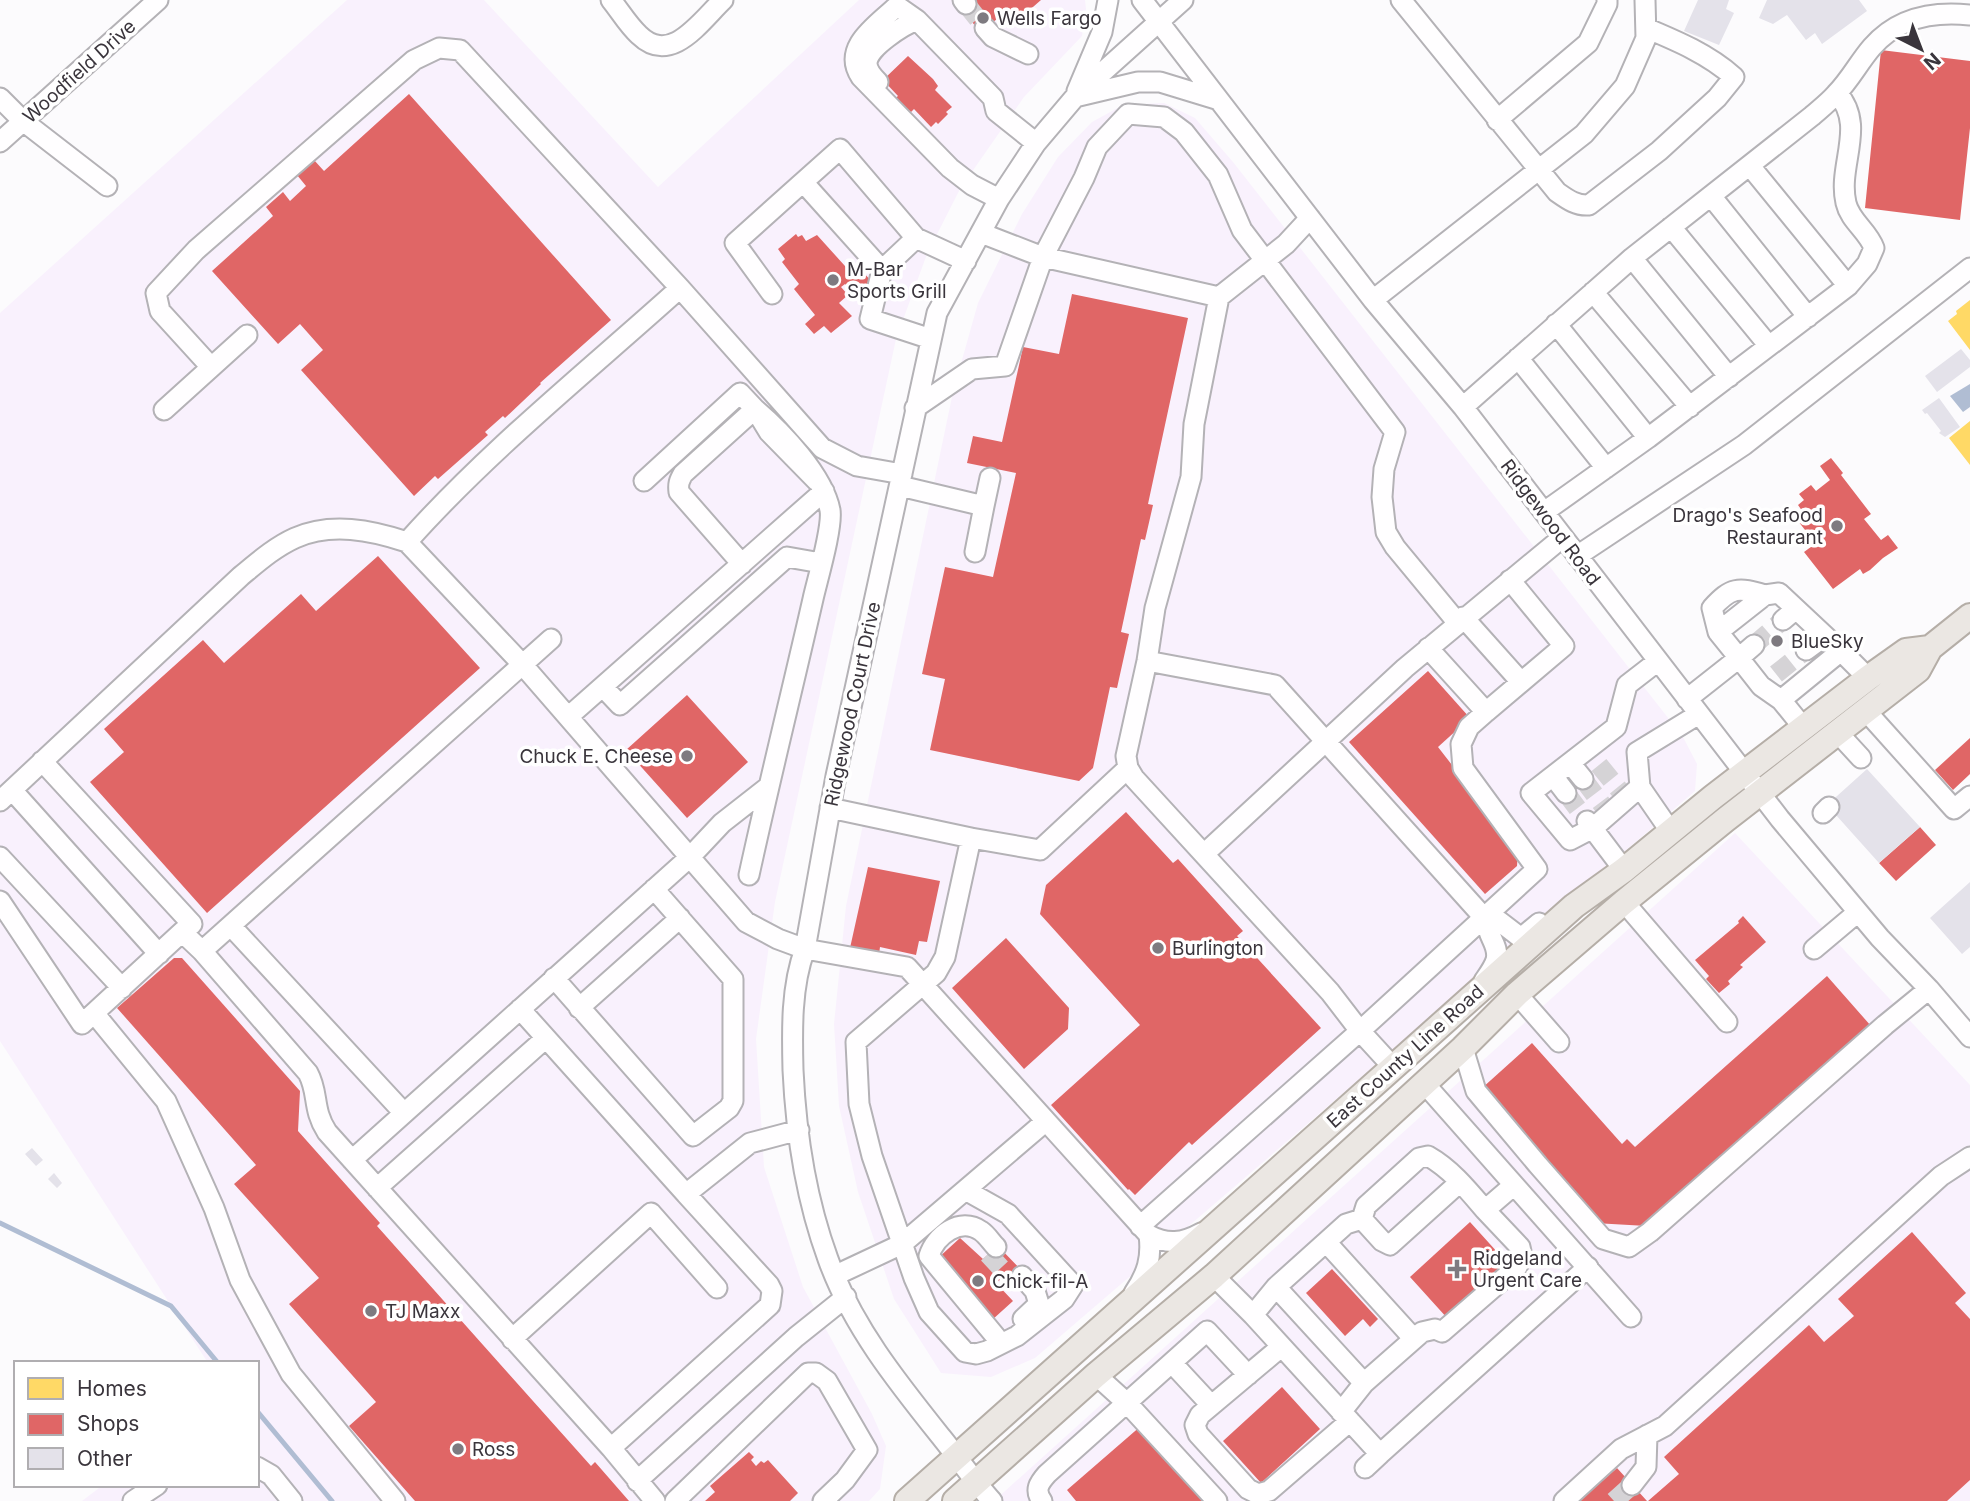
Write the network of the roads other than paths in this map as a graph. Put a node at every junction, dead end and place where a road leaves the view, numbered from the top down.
1 (158, 0) edge
2 (611, 0) edge
3 (723, 0) edge
4 (1108, 0) edge
5 (1142, 0) edge
6 (1183, 0) edge
7 (1401, 0) edge
8 (1606, 0) edge
9 (1646, 0) edge
10 (1970, 15) edge
11 (1157, 21) junction
12 (1646, 28) junction
13 (1837, 93) junction
14 (1075, 97) junction
15 (0, 98) edge
16 (1219, 100) junction
17 (1497, 120) junction
18 (23, 121) junction
19 (0, 142) edge
20 (1036, 144) junction
21 (1749, 166) junction
22 (1538, 171) junction
23 (803, 182) junction
24 (107, 186) dead end
25 (1711, 196) junction
26 (999, 199) junction
27 (1310, 218) junction
28 (1671, 227) junction
29 (981, 233) junction
30 (916, 238) junction
31 (1043, 257) junction
32 (1632, 258) junction
33 (966, 261) junction
34 (1265, 262) junction
35 (1970, 268) edge
36 (882, 270) junction
37 (1848, 286) junction
38 (680, 288) junction
39 (1593, 292) junction
40 (772, 294) dead end
41 (1219, 298) junction
42 (1373, 300) junction
43 (1808, 317) junction
44 (1556, 324) junction
45 (247, 335) dead end
46 (931, 339) junction
47 (1769, 346) junction
48 (1518, 358) junction
49 (211, 367) junction
50 (1729, 377) junction
51 (1463, 407) junction
52 (1689, 407) junction
53 (915, 408) junction
54 (164, 410) dead end
55 (755, 410) junction
56 (1648, 438) junction
57 (1606, 468) junction
58 (990, 478) dead end
59 (901, 480) junction
60 (644, 481) dead end
61 (821, 486) junction
62 (984, 506) junction
63 (1544, 512) junction
64 (1563, 537) junction
65 (407, 542) junction
66 (975, 552) dead end
67 (1577, 556) junction
68 (742, 564) junction
69 (821, 564) junction
70 (1510, 580) junction
71 (1970, 616) edge
72 (1460, 620) junction
73 (1825, 636) junction
74 (551, 639) dead end
75 (1754, 645) tunnel mouth
76 (1428, 648) junction
77 (1930, 649) junction
78 (1806, 650) tunnel mouth
79 (1841, 650) junction
80 (1739, 658) junction
81 (1147, 661) junction
82 (1658, 661) junction
83 (522, 664) junction
84 (1868, 678) junction
85 (1521, 682) junction
86 (603, 687) junction
87 (1686, 699) junction
88 (1781, 700) junction
89 (1866, 711) junction
90 (1486, 712) junction
91 (1699, 714) junction
92 (568, 718) junction
93 (1616, 727) junction
94 (1803, 727) junction
95 (1838, 733) junction
96 (1327, 741) junction
97 (1637, 752) junction
98 (1861, 758) dead end
99 (43, 761) junction
100 (1570, 763) junction
101 (1128, 768) junction
102 (1745, 773) junction
103 (1553, 776) junction
104 (1583, 779) tunnel mouth
105 (768, 787) junction
106 (1566, 793) tunnel mouth
107 (1629, 793) junction
108 (1760, 793) junction
109 (6, 796) edge
110 (1970, 796) edge
111 (830, 808) junction
112 (1590, 824) junction
113 (1671, 832) junction
114 (971, 838) junction
115 (1204, 854) junction
116 (0, 857) edge
117 (690, 857) junction
118 (1624, 870) junction
119 (749, 875) dead end
120 (654, 889) junction
121 (0, 901) edge
122 (1623, 902) junction
123 (1574, 905) junction
124 (1858, 912) junction
125 (680, 918) junction
126 (1486, 920) junction
127 (230, 926) junction
128 (182, 932) junction
129 (805, 949) junction
130 (1814, 949) dead end
131 (202, 951) junction
132 (159, 954) junction
133 (554, 978) junction
134 (922, 983) junction
135 (122, 988) junction
136 (1480, 988) junction
137 (1929, 989) junction
138 (1517, 993) junction
139 (579, 1008) junction
140 (520, 1009) junction
141 (94, 1013) junction
142 (1727, 1022) dead end
143 (1360, 1031) junction
144 (1970, 1037) edge
145 (546, 1038) junction
146 (1559, 1042) dead end
147 (1463, 1048) junction
148 (1393, 1067) junction
149 (1424, 1083) junction
150 (404, 1113) junction
151 (1046, 1121) junction
152 (799, 1130) junction
153 (1970, 1157) edge
154 (352, 1160) junction
155 (1460, 1182) junction
156 (1514, 1185) junction
157 (377, 1188) junction
158 (967, 1191) junction
159 (686, 1194) junction
160 (1485, 1210) junction
161 (1362, 1219) junction
162 (1219, 1223) junction
163 (1144, 1230) junction
164 (1326, 1242) junction
165 (902, 1244) junction
166 (992, 1251) tunnel mouth
167 (1588, 1268) junction
168 (836, 1275) junction
169 (1214, 1276) junction
170 (914, 1278) junction
171 (1018, 1280) tunnel mouth
172 (1276, 1287) junction
173 (717, 1288) dead end
174 (846, 1297) junction
175 (1128, 1303) junction
176 (1253, 1315) junction
177 (1631, 1317) dead end
178 (996, 1337) junction
179 (512, 1339) junction
180 (1414, 1339) junction
181 (1281, 1347) junction
182 (1172, 1363) junction
183 (1096, 1375) junction
184 (1248, 1375) junction
185 (1364, 1383) junction
186 (1128, 1404) junction
187 (1211, 1405) junction
188 (1346, 1417) junction
189 (1647, 1435) junction
190 (611, 1448) junction
191 (1380, 1454) junction
192 (957, 1457) junction
193 (259, 1468) edge
194 (1364, 1468) dead end
195 (637, 1481) junction
196 (975, 1482) junction
197 (1632, 1485) tunnel mouth
198 (154, 1487) edge
199 (134, 1501) edge
200 (292, 1501) edge
201 (396, 1501) edge
202 (654, 1501) edge
203 (675, 1501) edge
204 (823, 1501) edge
205 (907, 1501) edge
206 (955, 1501) edge
207 (992, 1501) edge
208 (1042, 1501) edge
209 (1217, 1501) edge
210 (1564, 1501) edge

1 - 18 street, Woodfield Drive
2 - 3 street
4 - 14 street
5 - 11 street, Ridgewood Road
6 - 11 street, Ridgewood Court Drive
7 - 17 street
8 - 17 street
9 - 12 street
10 - 13 street
11 - 14 street, Ridgewood Court Drive
11 - 16 street, Ridgewood Road
12 - 22 street
12 - 22 street
13 - 21 street
13 - 37 street
14 - 16 street
14 - 20 street, Ridgewood Court Drive
15 - 18 street
16 - 27 street, Ridgewood Road
17 - 22 street
18 - 19 street, Woodfield Drive
18 - 24 street
20 - 26 street, Ridgewood Court Drive
20 - 26 street
21 - 25 street
21 - 37 street
22 - 42 street
23 - 30 street
23 - 36 street
23 - 40 street
25 - 28 street
25 - 43 street
26 - 29 street, Ridgewood Court Drive
27 - 34 street
27 - 42 street, Ridgewood Road
28 - 32 street
28 - 47 street
29 - 31 street
29 - 33 street, Ridgewood Court Drive
30 - 33 street
30 - 36 street
31 - 34 street
31 - 41 street
31 - 53 street
32 - 39 street
32 - 50 street
33 - 46 street, Ridgewood Court Drive
34 - 41 street
34 - 72 street
35 - 67 street
36 - 46 street
37 - 43 street
38 - 49 street
38 - 59 street
38 - 65 street
39 - 44 street
39 - 52 street
41 - 81 street
42 - 51 street, Ridgewood Road
43 - 47 street
44 - 48 street
44 - 56 street
45 - 49 street
46 - 53 street, Ridgewood Court Drive
47 - 50 street
48 - 51 street
48 - 57 street
49 - 54 street
50 - 52 street
51 - 63 street, Ridgewood Road
52 - 56 street
53 - 59 street, Ridgewood Court Drive
55 - 60 street
55 - 61 street
55 - 68 street
56 - 57 street
57 - 63 street
58 - 62 street
59 - 62 street
59 - 111 street, Ridgewood Court Drive
61 - 68 street
61 - 69 street
62 - 66 street
63 - 64 street, Ridgewood Road
64 - 67 street, Ridgewood Road
64 - 70 street
65 - 83 street
65 - 99 street
67 - 82 street, Ridgewood Road
68 - 86 street
69 - 86 street
69 - 105 street
70 - 72 street
70 - 85 street
71 - 77 main road, East County Line Road
72 - 76 street
72 - 85 street
73 - 78 street
73 - 79 street
73 - 80 street
74 - 83 street
75 - 80 street
76 - 90 street
76 - 96 street
77 - 84 main road, East County Line Road
77 - 89 main road, East County Line Road
79 - 84 street
79 - 88 street
80 - 87 street
80 - 88 street
81 - 96 street
81 - 101 street
82 - 87 street, Ridgewood Road
82 - 93 street
83 - 92 street
83 - 127 street
84 - 94 main road, East County Line Road
85 - 90 street
86 - 92 street
87 - 91 street, Ridgewood Road
88 - 94 street
89 - 95 main road, East County Line Road
89 - 110 street
90 - 126 street
91 - 97 street
91 - 102 street, Ridgewood Road
92 - 117 street
93 - 97 street
93 - 100 street
94 - 102 main road, East County Line Road
95 - 98 street
95 - 108 main road, East County Line Road
96 - 115 street
96 - 126 street
97 - 107 street
99 - 109 street
99 - 128 street
100 - 103 street
100 - 104 street
101 - 114 street
101 - 115 street
102 - 108 street, Ridgewood Road
102 - 113 main road, East County Line Road
103 - 106 street
103 - 112 street
105 - 117 street
105 - 119 street
107 - 112 street
107 - 113 street
108 - 122 main road, East County Line Road
108 - 124 street, Ridgewood Road
109 - 132 street
111 - 114 street
111 - 129 street, Ridgewood Court Drive
112 - 118 street
113 - 118 main road, East County Line Road
114 - 134 street
115 - 143 street
116 - 135 street
117 - 120 street
117 - 129 street
118 - 123 main road, East County Line Road
120 - 125 street
120 - 133 street
121 - 141 street
122 - 138 main road, East County Line Road
122 - 142 street
123 - 126 street
123 - 136 main road, East County Line Road
124 - 130 street
124 - 137 street, Ridgewood Road
125 - 139 street
125 - 139 street
126 - 136 street
126 - 143 street
127 - 131 street
127 - 150 street
128 - 131 street
128 - 132 street
129 - 134 street
129 - 152 street, Ridgewood Court Drive
131 - 154 street
132 - 135 street
133 - 139 street
133 - 140 street
134 - 151 street
134 - 165 street
135 - 141 street
136 - 148 main road, East County Line Road
137 - 144 street, Ridgewood Road
137 - 147 street
138 - 146 street
138 - 147 main road, East County Line Road
140 - 145 street
140 - 150 street
141 - 201 street
143 - 148 street
143 - 163 street
145 - 157 street
145 - 159 street
147 - 149 main road, East County Line Road
148 - 162 main road, East County Line Road
149 - 156 street
149 - 169 main road, East County Line Road
150 - 154 street
151 - 158 street
151 - 163 street
152 - 159 street
152 - 168 street, Ridgewood Court Drive
153 - 189 street
154 - 157 street
155 - 160 street
155 - 161 street
155 - 161 street
156 - 160 street
156 - 167 street
157 - 179 street
158 - 165 street
158 - 170 street
159 - 190 street
160 - 180 street
161 - 164 street
162 - 163 street
162 - 175 main road, East County Line Road
163 - 175 street
164 - 172 street
164 - 180 street
165 - 168 street
165 - 170 street
166 - 178 street
167 - 177 street
167 - 191 street
168 - 174 street, Ridgewood Court Drive
169 - 176 street
169 - 183 main road, East County Line Road
170 - 178 street
171 - 178 street
172 - 176 street
172 - 185 street
173 - 179 street
174 - 192 street, Ridgewood Court Drive
174 - 195 street
175 - 192 main road, East County Line Road
176 - 181 street
179 - 190 street
180 - 185 street
181 - 184 street
181 - 188 street
182 - 184 street
182 - 186 street
182 - 187 street
183 - 186 street
183 - 196 main road, East County Line Road
184 - 187 street
185 - 188 street
186 - 208 street
186 - 209 street
187 - 188 street
188 - 191 street
189 - 197 street
189 - 210 street
190 - 195 street
191 - 194 street
192 - 196 street, Ridgewood Court Drive
192 - 205 main road, East County Line Road
193 - 200 street
195 - 202 street
196 - 206 main road, East County Line Road
196 - 207 street, Ridgewood Court Drive
198 - 199 street
203 - 204 street

